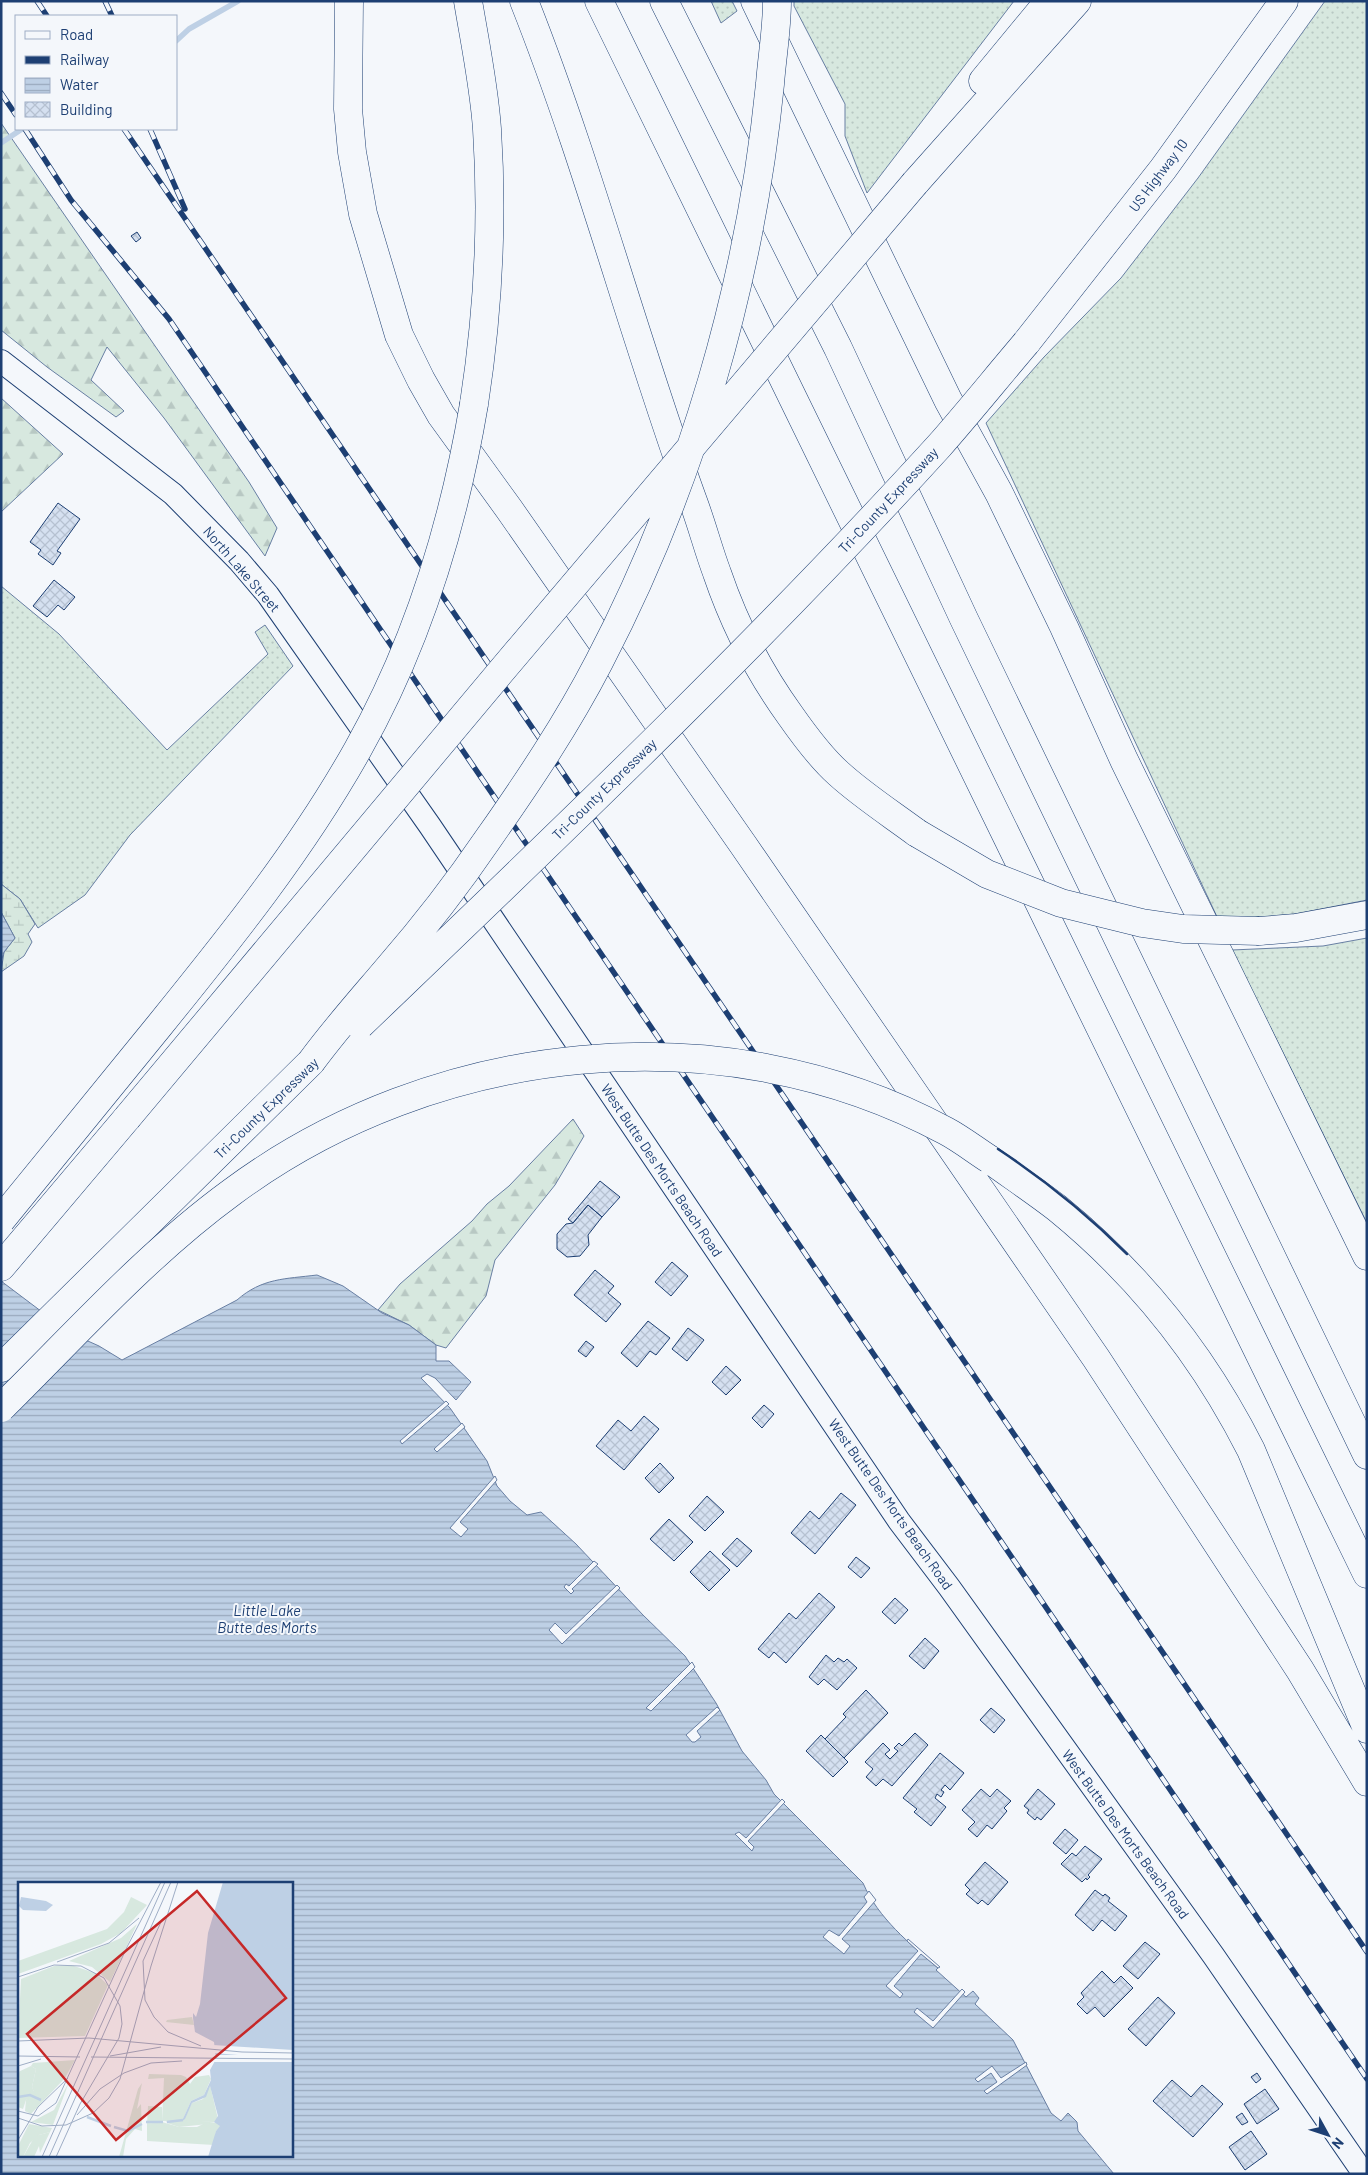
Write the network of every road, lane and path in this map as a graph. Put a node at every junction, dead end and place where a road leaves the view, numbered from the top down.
1 (349, 1) edge
2 (468, 1) edge
3 (524, 1) edge
4 (599, 1) edge
5 (664, 1) edge
6 (755, 1) edge
7 (778, 1) edge
8 (1049, 1) edge
9 (1077, 1) edge
10 (1284, 1) edge
11 (915, 183) junction
12 (1026, 344) joint
13 (1, 361) edge
14 (430, 826) joint
15 (1367, 914) edge
16 (311, 1062) junction
17 (1, 1220) edge
18 (1367, 1256) edge
19 (1, 1267) edge
20 (1, 1368) edge
21 (1, 1408) edge
22 (1367, 1455) edge
23 (1367, 1574) edge
24 (1367, 1730) edge
25 (1367, 1782) edge
26 (1364, 2174) edge

1 - 25 highway
2 - 17 highway, bridge
3 - 15 highway, bridge
4 - 23 highway
5 - 22 highway
6 - 18 highway
7 - 16 highway, bridge
8 - 11 highway
9 - 11 highway
10 - 12 highway, US Highway 10
11 - 19 highway, bridge
12 - 16 highway, Tri-County Expressway, bridge
13 - 14 street, North Lake Street
14 - 26 street, West Butte Des Morts Beach Road
16 - 20 highway, Tri-County Expressway
21 - 24 highway, bridge

